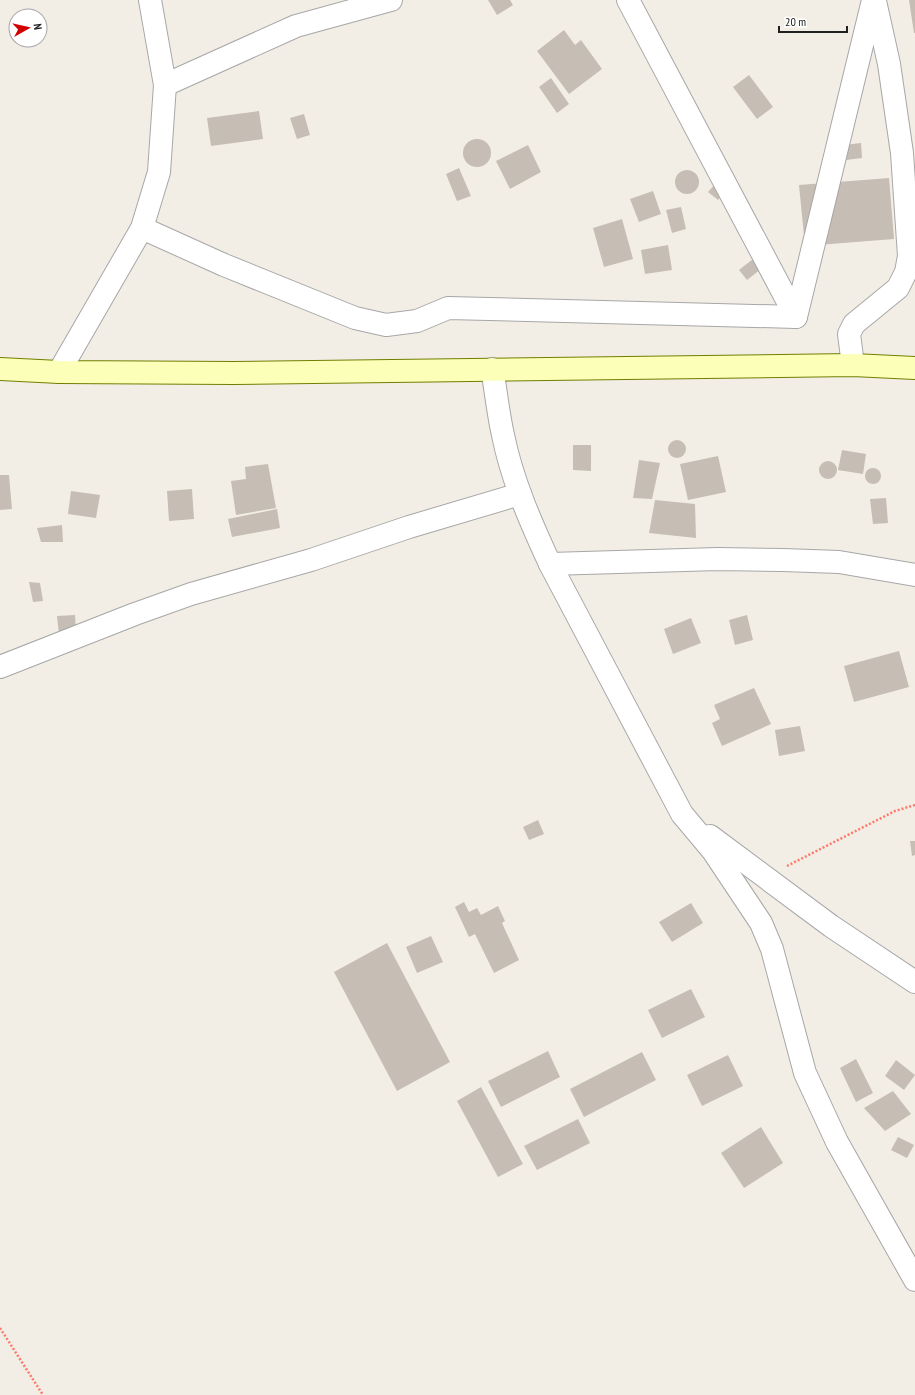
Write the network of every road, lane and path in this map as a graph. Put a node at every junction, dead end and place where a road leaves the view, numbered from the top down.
1 (150, 0) edge
2 (391, 0) edge
3 (628, 0) edge
4 (874, 0) edge
5 (165, 85) junction
6 (142, 228) junction
7 (796, 317) junction
8 (853, 365) junction
9 (0, 368) edge
10 (915, 368) edge
11 (492, 369) junction
12 (59, 372) junction
13 (520, 494) junction
14 (550, 564) junction
15 (915, 575) edge
16 (0, 667) edge
17 (915, 805) edge
18 (682, 814) junction
19 (765, 877) junction
20 (915, 982) edge
21 (915, 1280) edge
22 (0, 1328) edge
23 (43, 1395) edge

1 - 5 street
2 - 5 street
3 - 7 street
4 - 7 street
4 - 8 street
5 - 6 street
6 - 7 street
6 - 12 street
8 - 10 street
8 - 11 street
9 - 12 street
11 - 12 street
11 - 13 street
13 - 14 street
13 - 16 street
14 - 15 street
14 - 18 street
17 - 19 path
18 - 19 street
18 - 21 street
19 - 20 street
22 - 23 path

